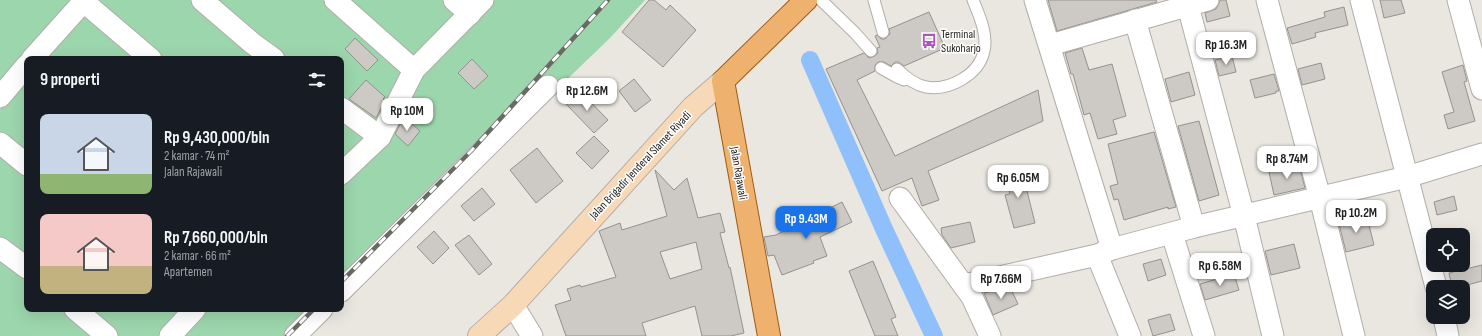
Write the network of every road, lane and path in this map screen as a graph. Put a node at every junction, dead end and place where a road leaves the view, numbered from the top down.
1 (202, 0) edge
2 (335, 0) edge
3 (454, 0) edge
4 (806, 0) edge
5 (821, 0) edge
6 (874, 0) edge
7 (973, 0) edge
8 (1035, 0) edge
9 (1208, 0) edge
10 (1267, 0) edge
11 (1361, 0) edge
12 (1458, 0) edge
13 (84, 1) edge
14 (1188, 6) junction
15 (476, 7) edge
16 (1135, 20) junction
17 (883, 32) dead end
18 (1050, 45) junction
19 (871, 51) dead end
20 (36, 56) edge
21 (148, 56) edge
22 (270, 56) edge
23 (881, 68) dead end
24 (897, 69) dead end
25 (24, 70) edge
26 (414, 70) junction
27 (723, 81) junction
28 (916, 84) junction
29 (548, 86) dead end
30 (1482, 89) edge
31 (0, 97) edge
32 (344, 110) edge
33 (380, 137) junction
34 (0, 143) edge
35 (1482, 154) edge
36 (24, 163) edge
37 (344, 171) edge
38 (1407, 177) junction
39 (900, 198) dead end
40 (1320, 198) junction
41 (1244, 216) junction
42 (1194, 227) junction
43 (1172, 234) junction
44 (0, 248) edge
45 (1104, 252) junction
46 (24, 266) edge
47 (1434, 280) edge
48 (964, 285) junction
49 (344, 288) edge
50 (513, 305) junction
51 (78, 312) edge
52 (192, 312) edge
53 (319, 312) edge
54 (1445, 324) edge
55 (106, 336) edge
56 (170, 336) edge
57 (295, 336) edge
58 (479, 336) edge
59 (532, 336) edge
60 (769, 336) edge
61 (990, 336) edge
62 (1130, 336) edge
63 (1204, 336) edge
64 (1273, 336) edge
65 (1354, 336) edge
66 (1448, 336) edge

1 - 22 street
2 - 26 street
3 - 15 street
4 - 27 main road, Jalan Brigadir Jenderal Slamet Riyadi
5 - 19 lane
6 - 17 lane
7 - 28 lane
8 - 18 street
9 - 14 street
10 - 40 street
11 - 38 street
12 - 30 street
13 - 20 street
13 - 21 street
14 - 16 street
14 - 41 street
15 - 26 street
16 - 18 street
16 - 42 street
18 - 45 street
23 - 28 lane
24 - 28 lane
25 - 31 street
26 - 33 street
27 - 50 main road, Jalan Brigadir Jenderal Slamet Riyadi
27 - 60 main road, Jalan Rajawali
29 - 49 street
32 - 33 street
33 - 37 street
34 - 36 street
35 - 38 street
38 - 40 street
38 - 47 street
39 - 48 street
40 - 41 street
40 - 65 street
41 - 42 street
41 - 64 street
42 - 43 street
43 - 45 street
43 - 63 street
44 - 46 street
45 - 48 street
45 - 62 street
48 - 61 street
50 - 58 main road, Jalan Brigadir Jenderal Slamet Riyadi
50 - 59 street
51 - 55 street
52 - 56 street
53 - 57 street
54 - 66 street

